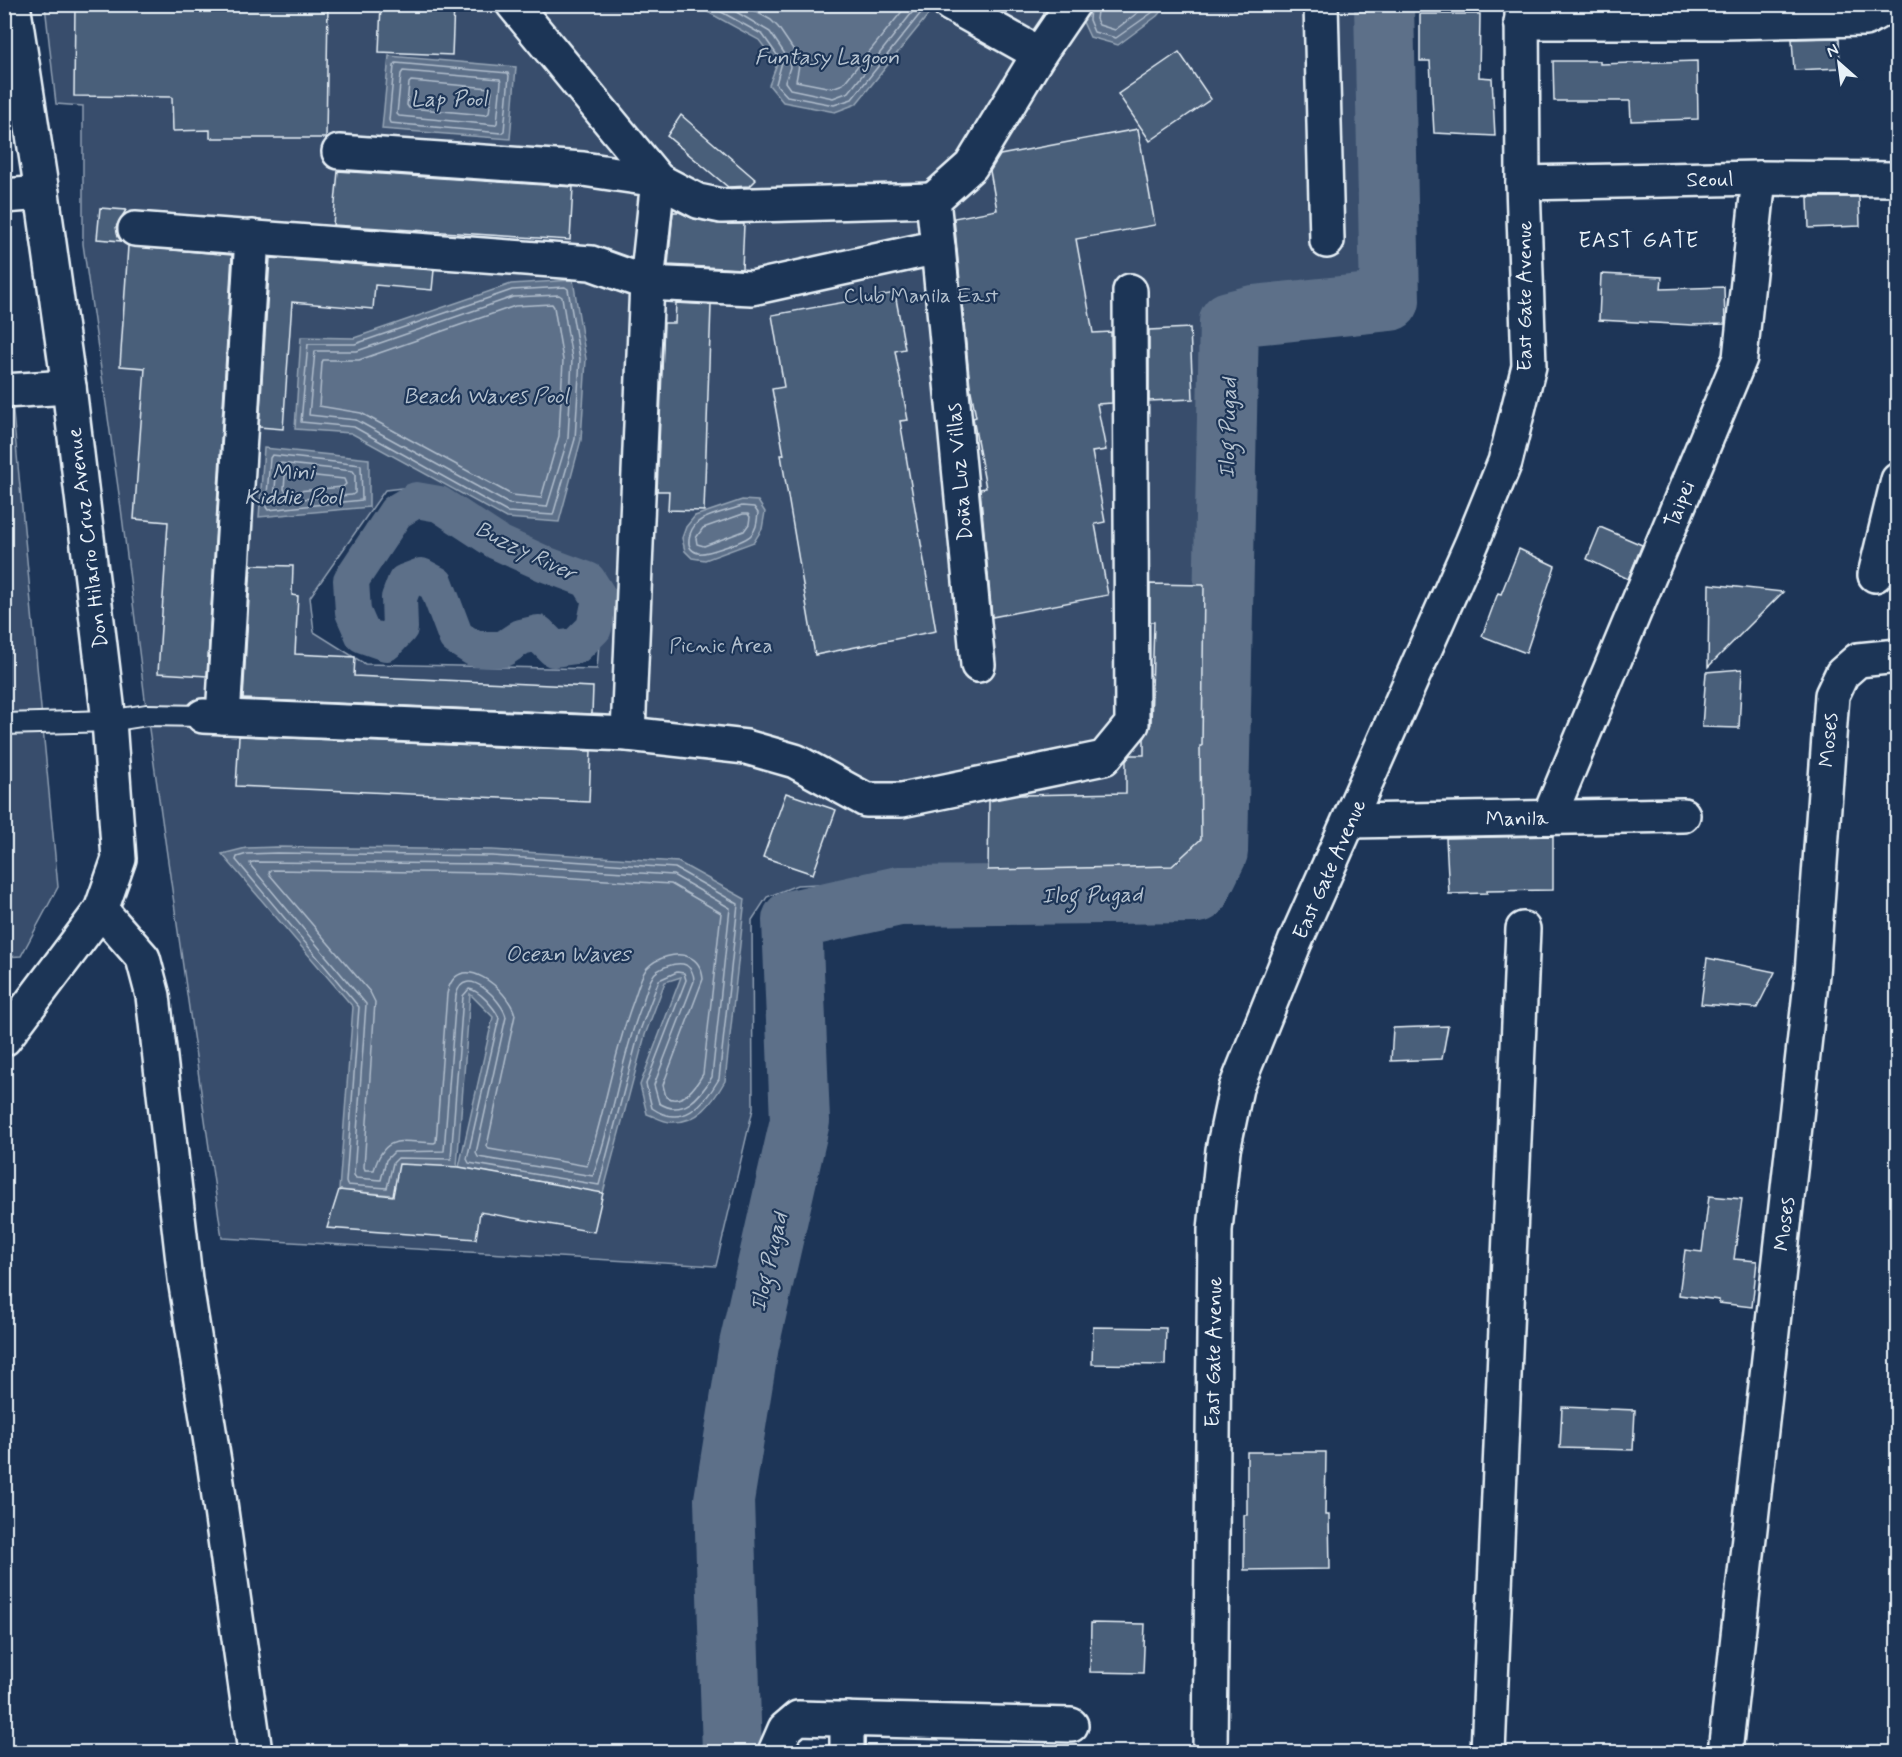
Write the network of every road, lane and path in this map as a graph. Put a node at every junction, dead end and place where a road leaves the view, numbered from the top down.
1 (13, 4) edge
2 (513, 4) edge
3 (950, 4) edge
4 (1073, 4) edge
5 (1321, 4) edge
6 (1884, 4) edge
7 (1522, 13) edge
8 (1725, 13) edge
9 (1039, 54) junction
10 (339, 152) dead end
11 (1759, 178) junction
12 (1898, 179) edge
13 (658, 180) junction
14 (1523, 183) junction
15 (42, 193) junction
16 (4, 196) edge
17 (933, 200) junction
18 (135, 229) dead end
19 (252, 237) junction
20 (1327, 241) dead end
21 (938, 247) junction
22 (647, 283) junction
23 (1130, 291) dead end
24 (69, 387) junction
25 (4, 390) edge
26 (1898, 480) edge
27 (1875, 575) dead end
28 (1898, 656) edge
29 (978, 665) dead end
30 (213, 716) junction
31 (109, 721) junction
32 (4, 724) edge
33 (628, 734) junction
34 (1683, 815) dead end
35 (1550, 817) junction
36 (1351, 820) junction
37 (101, 910) junction
38 (1523, 929) dead end
39 (4, 1039) edge
40 (847, 1719) junction
41 (1071, 1725) dead end
42 (255, 1752) edge
43 (775, 1752) edge
44 (847, 1752) edge
45 (1210, 1752) edge
46 (1488, 1752) edge
47 (1725, 1752) edge

1 - 15 street, Don Hilario Cruz Avenue
2 - 13 street
3 - 9 street
4 - 9 street
5 - 20 street
6 - 8 street
7 - 8 street
7 - 14 street, East Gate Avenue
9 - 17 street
10 - 13 street
11 - 12 street, Seoul
11 - 14 street, Seoul
11 - 35 street, Taipei
13 - 17 street
13 - 22 street
14 - 36 street, East Gate Avenue
15 - 16 street
15 - 24 street, Don Hilario Cruz Avenue
17 - 21 street, Doña Luz Villas
18 - 19 street
19 - 22 street
19 - 30 street
21 - 22 street
21 - 29 street, Doña Luz Villas
22 - 33 street
23 - 33 street
24 - 25 street
24 - 31 street, Don Hilario Cruz Avenue
26 - 27 street
28 - 47 street, Moses
30 - 31 lane
30 - 33 street
31 - 32 lane
31 - 37 street, Don Hilario Cruz Avenue
34 - 35 street, Manila
35 - 36 street, Manila
36 - 45 street, East Gate Avenue
37 - 39 street, Don Hilario Cruz Avenue
37 - 42 street
38 - 46 street
40 - 41 street
40 - 43 street
40 - 44 street

